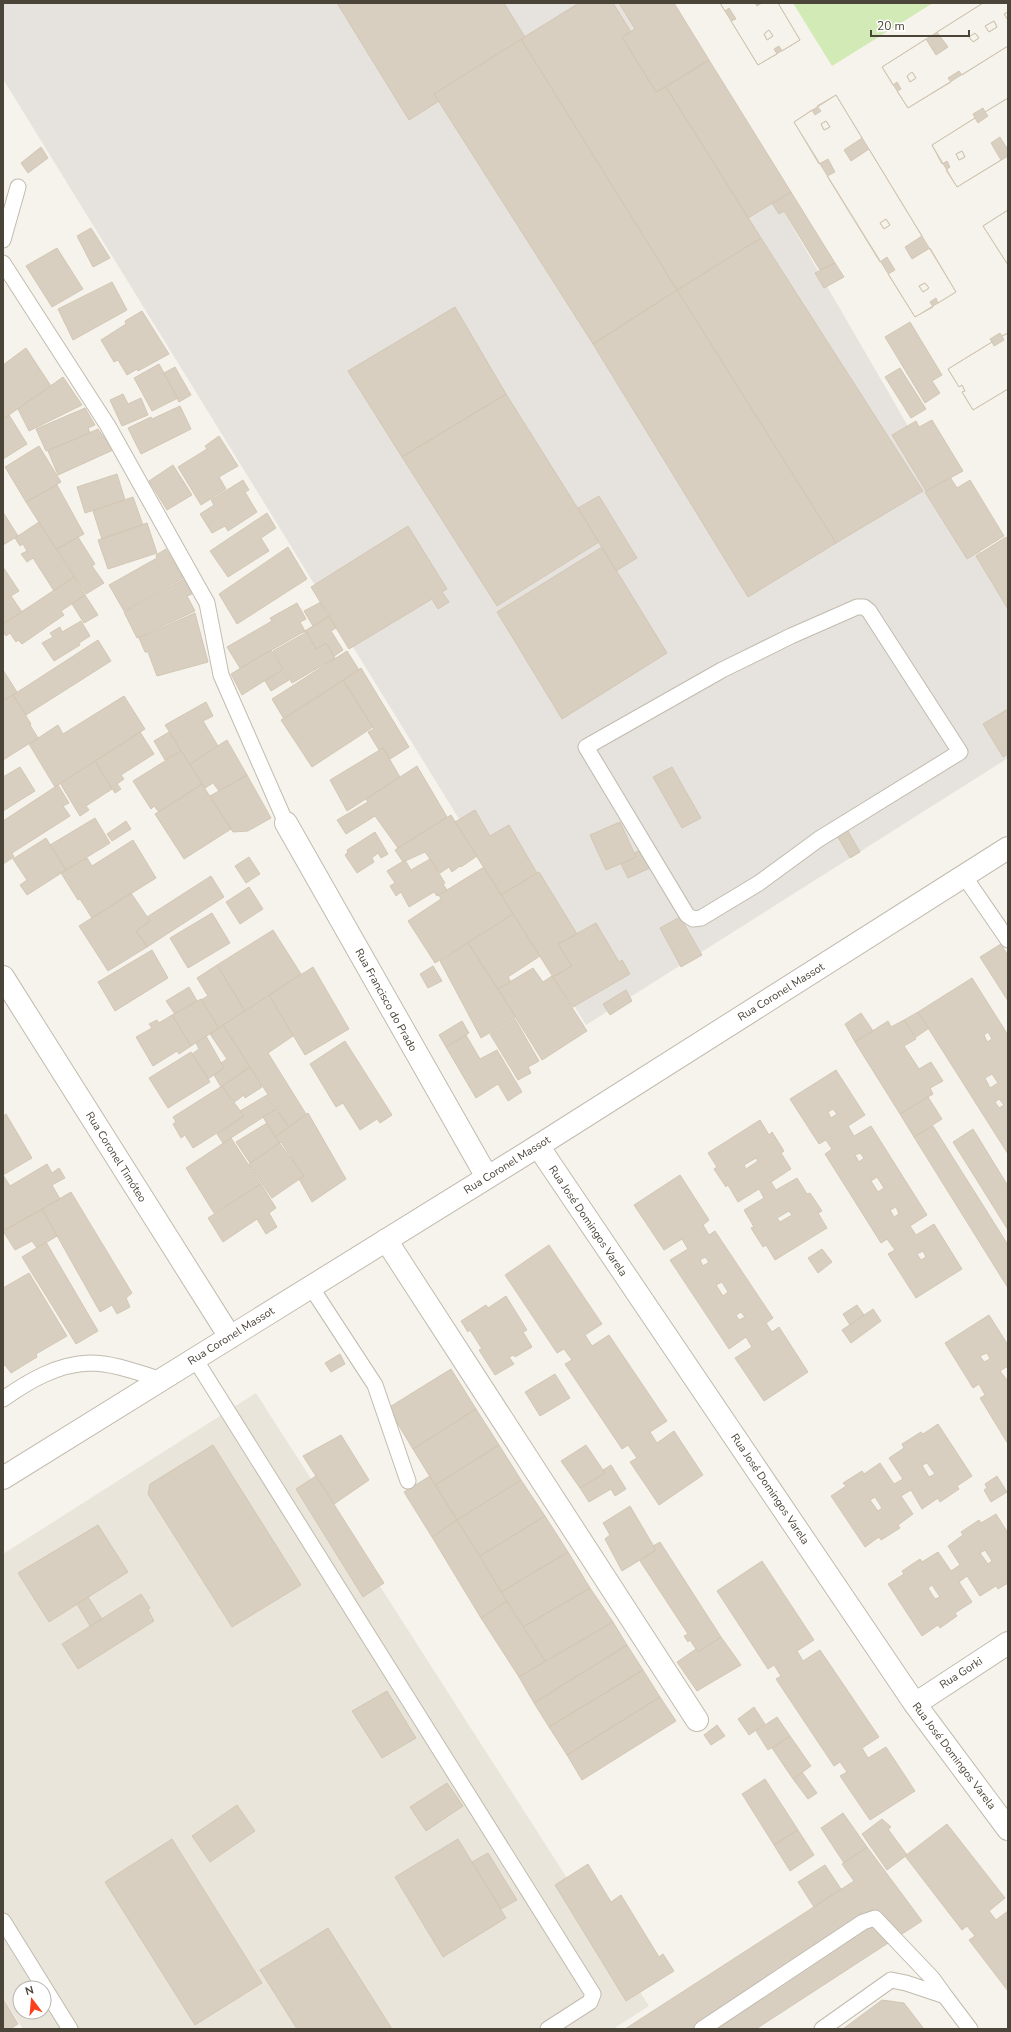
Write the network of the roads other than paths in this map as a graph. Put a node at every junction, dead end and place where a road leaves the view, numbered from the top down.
1 (18, 187) dead end
2 (3, 240) edge
3 (3, 263) edge
4 (586, 747) joint
5 (286, 823) joint
6 (1008, 848) edge
7 (964, 876) junction
8 (1008, 940) edge
9 (3, 977) edge
10 (538, 1146) junction
11 (487, 1177) junction
12 (386, 1240) junction
13 (311, 1287) junction
14 (230, 1337) junction
15 (194, 1359) junction
16 (162, 1380) junction
17 (3, 1399) edge
18 (3, 1478) edge
19 (408, 1481) dead end
20 (1008, 1643) edge
21 (914, 1704) junction
22 (697, 1720) dead end
23 (1008, 1829) edge
24 (3, 1921) edge
25 (944, 1996) junction
26 (70, 2029) edge
27 (548, 2029) edge
28 (702, 2029) edge
29 (822, 2029) edge
30 (970, 2029) edge

1 - 2 lane
3 - 5 lane
4 - 4 lane
5 - 11 street, Rua Francisco do Prado
6 - 7 street, Rua Coronel Massot
7 - 8 lane
7 - 10 street, Rua Coronel Massot
9 - 14 street, Rua Coronel Timóteo
10 - 11 street, Rua Coronel Massot
10 - 21 street, Rua José Domingos Varela
11 - 12 street, Rua Coronel Massot
12 - 13 street, Rua Coronel Massot
12 - 22 street
13 - 14 street, Rua Coronel Massot
13 - 19 lane
14 - 15 street, Rua Coronel Massot
15 - 16 street, Rua Coronel Massot
15 - 27 lane
16 - 17 lane
16 - 18 street, Rua Coronel Massot
20 - 21 street, Rua Gorki
21 - 23 street, Rua José Domingos Varela
24 - 26 lane
25 - 28 lane
25 - 29 lane
25 - 30 lane

